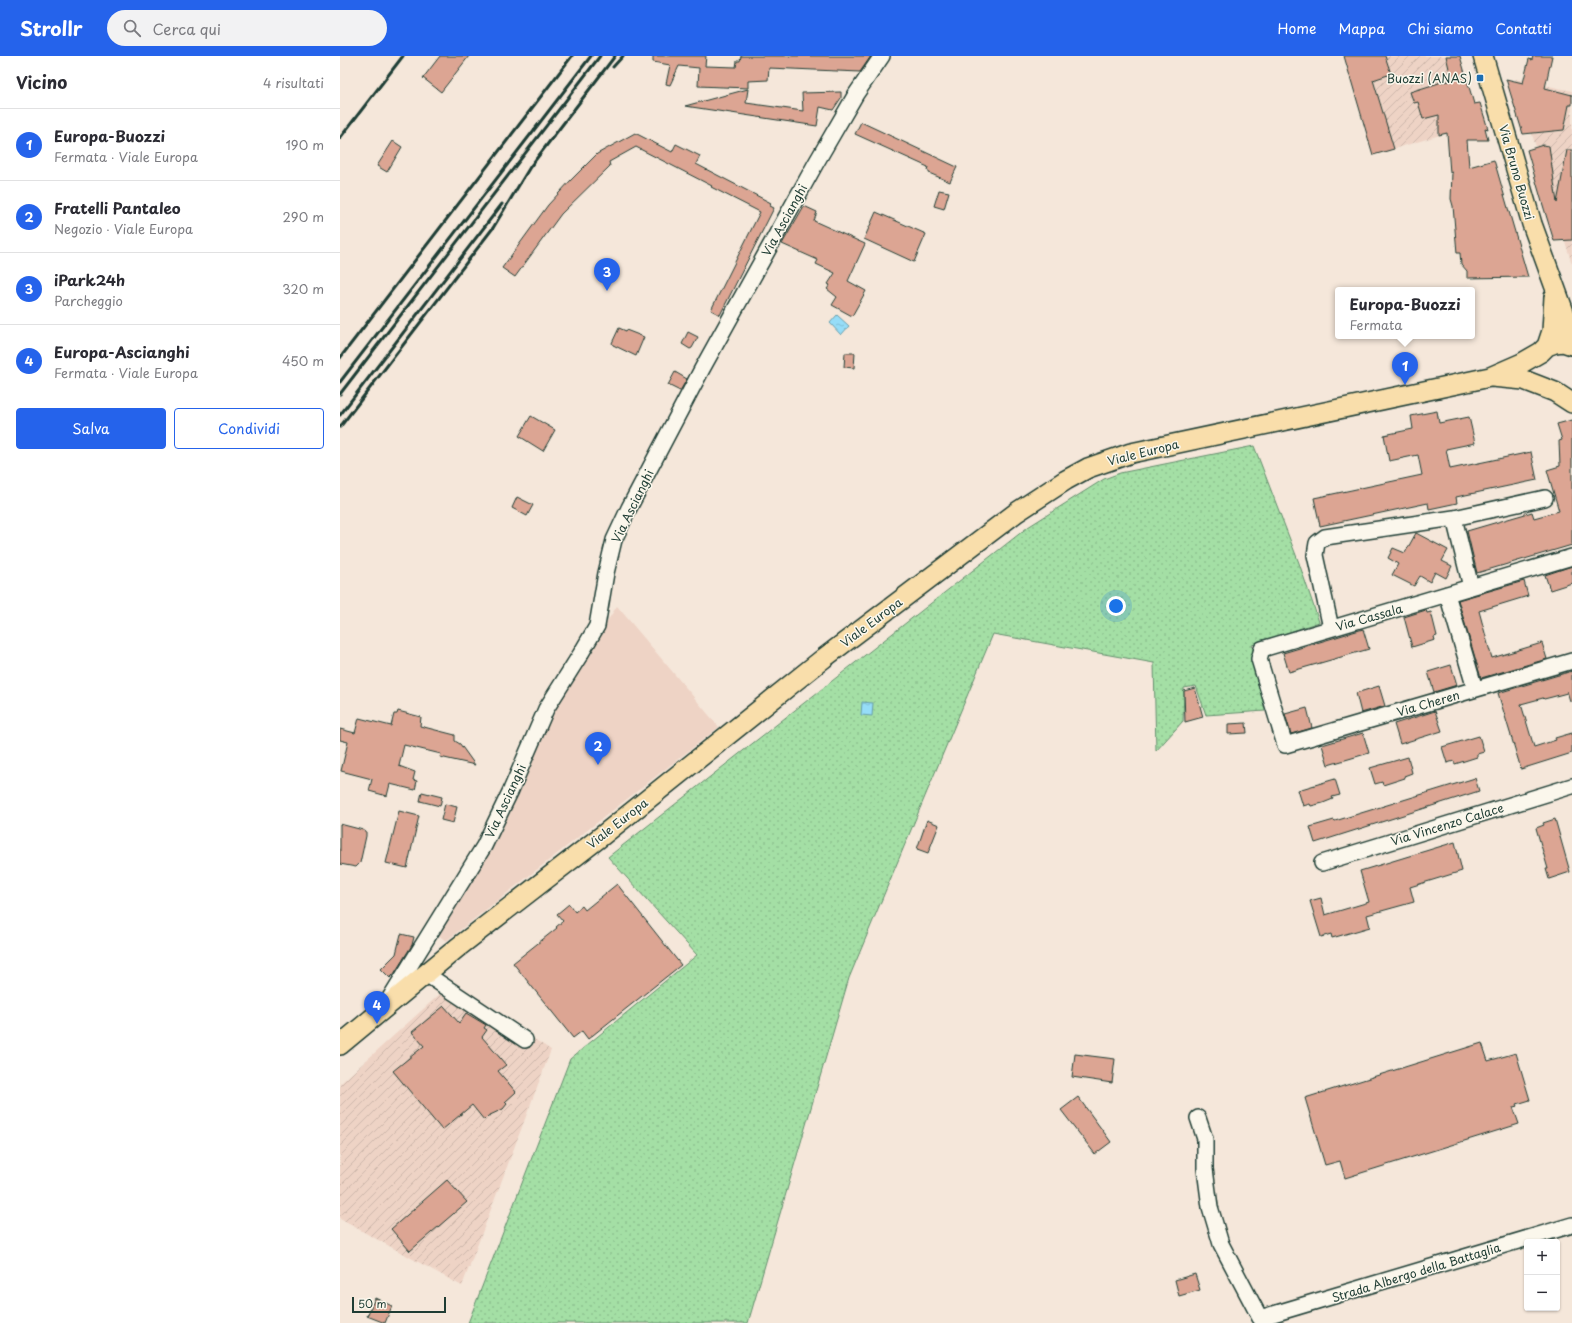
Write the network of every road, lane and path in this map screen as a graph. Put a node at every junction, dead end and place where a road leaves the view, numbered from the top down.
1 (882, 56) edge
2 (1483, 56) edge
3 (1554, 287) junction
4 (1572, 334) edge
5 (1572, 345) edge
6 (1544, 350) junction
7 (1490, 377) junction
8 (1558, 390) edge
9 (1572, 403) edge
10 (1545, 498) dead end
11 (1454, 518) junction
12 (1572, 557) edge
13 (1472, 587) junction
14 (1447, 594) junction
15 (1331, 628) junction
16 (1572, 661) edge
17 (1474, 689) junction
18 (1284, 745) joint
19 (1572, 786) edge
20 (1322, 863) dead end
21 (426, 974) junction
22 (385, 1008) junction
23 (525, 1040) dead end
24 (340, 1045) edge
25 (1198, 1118) dead end
26 (1572, 1225) edge

1 - 22 street, Via Ascianghi
2 - 3 main road, Via Bruno Buozzi
3 - 4 main road, Via Bruno Buozzi
3 - 6 main road
5 - 6 main road
6 - 7 main road
6 - 8 main road
7 - 8 main road
7 - 21 main road, Viale Europa
8 - 9 main road
10 - 11 street
11 - 13 street
11 - 15 street
12 - 13 street, Via Cassala
13 - 14 street, Via Cassala
14 - 15 street, Via Cassala
14 - 17 street
15 - 18 street, Via Cassala
16 - 17 street, Via Cheren
17 - 18 street, Via Cheren
19 - 20 street, Via Vincenzo Calace
21 - 22 main road, Viale Europa
21 - 23 street
22 - 24 main road, Viale Europa
25 - 26 street, Strada Albergo della Battaglia

